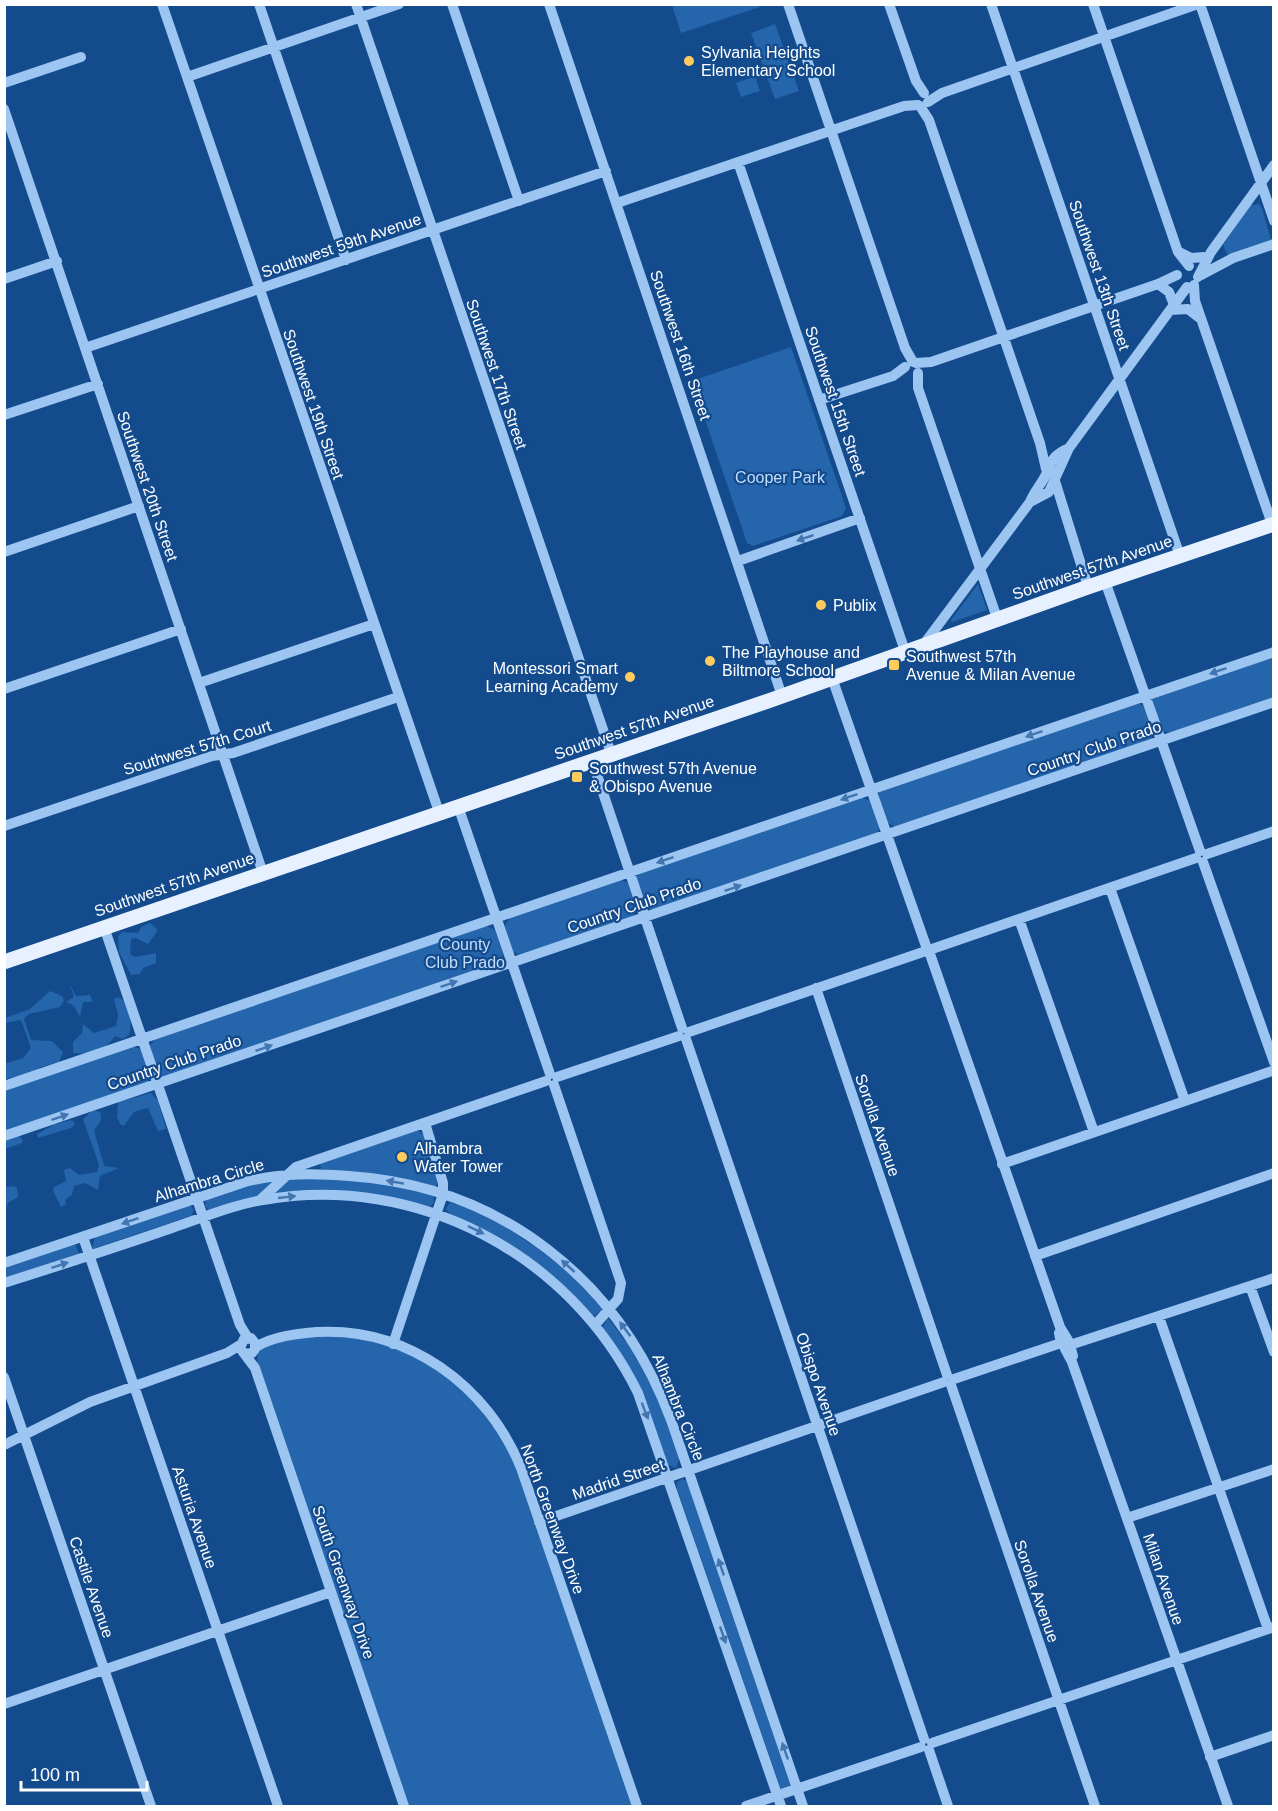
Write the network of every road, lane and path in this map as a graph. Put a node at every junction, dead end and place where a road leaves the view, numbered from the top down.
1 (162, 4) edge
2 (259, 4) edge
3 (356, 4) edge
4 (399, 4) edge
5 (452, 4) edge
6 (549, 4) edge
7 (788, 4) edge
8 (889, 4) edge
9 (991, 4) edge
10 (1093, 4) edge
11 (1199, 4) edge
12 (360, 18) junction
13 (1105, 37) junction
14 (274, 46) junction
15 (81, 57) dead end
16 (1013, 68) junction
17 (186, 77) junction
18 (4, 83) edge
19 (922, 100) junction
20 (4, 109) edge
21 (831, 131) junction
22 (10, 140) edge
23 (738, 162) junction
24 (1274, 165) edge
25 (606, 171) junction
26 (1261, 183) junction
27 (519, 201) junction
28 (617, 203) junction
29 (1274, 221) edge
30 (432, 230) junction
31 (1274, 244) edge
32 (1211, 251) junction
33 (1179, 252) junction
34 (1233, 258) junction
35 (346, 260) junction
36 (57, 261) junction
37 (1183, 271) junction
38 (4, 279) edge
39 (1193, 283) junction
40 (1158, 285) junction
41 (259, 288) junction
42 (1095, 306) junction
43 (1172, 308) junction
44 (1201, 319) junction
45 (1003, 337) junction
46 (85, 348) junction
47 (912, 369) junction
48 (1120, 380) junction
49 (98, 384) junction
50 (819, 400) junction
51 (4, 415) edge
52 (1040, 443) junction
53 (1069, 448) junction
54 (1054, 457) junction
55 (1050, 475) junction
56 (1047, 494) junction
57 (1030, 502) junction
58 (140, 506) junction
59 (1063, 513) junction
60 (860, 518) junction
61 (1273, 524) edge
62 (972, 544) junction
63 (998, 547) junction
64 (4, 552) edge
65 (1180, 556) junction
66 (738, 561) junction
67 (981, 571) junction
68 (1105, 581) junction
69 (1088, 586) junction
70 (997, 618) junction
71 (374, 624) junction
72 (181, 629) junction
73 (924, 644) junction
74 (905, 651) junction
75 (1274, 652) edge
76 (832, 678) junction
77 (199, 683) junction
78 (4, 689) edge
79 (782, 696) junction
80 (1145, 696) junction
81 (398, 697) junction
82 (1274, 702) edge
83 (1161, 741) junction
84 (611, 753) junction
85 (223, 754) junction
86 (592, 760) junction
87 (871, 789) junction
88 (458, 806) junction
89 (439, 812) junction
90 (4, 826) edge
91 (1274, 831) edge
92 (887, 834) junction
93 (1201, 856) junction
94 (629, 872) junction
95 (263, 873) junction
96 (1110, 888) junction
97 (496, 917) junction
98 (644, 918) junction
99 (1019, 919) junction
100 (104, 927) junction
101 (928, 950) junction
102 (4, 962) edge
103 (512, 963) junction
104 (816, 988) junction
105 (684, 1034) junction
106 (142, 1040) junction
107 (1273, 1068) edge
108 (552, 1079) junction
109 (157, 1084) junction
110 (4, 1086) edge
111 (1185, 1101) junction
112 (424, 1123) junction
113 (1094, 1132) junction
114 (4, 1136) edge
115 (1002, 1164) junction
116 (1274, 1173) edge
117 (286, 1174) junction
118 (443, 1194) junction
119 (197, 1197) junction
120 (260, 1200) junction
121 (437, 1214) junction
122 (204, 1218) junction
123 (83, 1237) junction
124 (90, 1256) junction
125 (1035, 1256) junction
126 (4, 1263) edge
127 (1274, 1278) edge
128 (4, 1283) edge
129 (1250, 1286) junction
130 (608, 1309) junction
131 (1159, 1317) junction
132 (595, 1325) junction
133 (393, 1344) junction
134 (1066, 1344) junction
135 (247, 1346) junction
136 (1274, 1352) edge
137 (4, 1377) edge
138 (949, 1380) junction
139 (134, 1386) junction
140 (817, 1426) junction
141 (24, 1435) junction
142 (4, 1445) edge
143 (1274, 1469) edge
144 (688, 1470) junction
145 (669, 1477) junction
146 (1218, 1488) junction
147 (1127, 1518) junction
148 (539, 1522) junction
149 (331, 1592) junction
150 (1271, 1628) edge
151 (218, 1631) junction
152 (1176, 1659) junction
153 (105, 1670) junction
154 (1058, 1700) junction
155 (4, 1704) edge
156 (1274, 1735) edge
157 (926, 1745) junction
158 (1210, 1757) junction
159 (797, 1789) junction
160 (779, 1801) edge
161 (151, 1806) edge
162 (278, 1806) edge
163 (404, 1806) edge
164 (637, 1806) edge
165 (746, 1806) edge
166 (804, 1806) edge
167 (948, 1806) edge
168 (1095, 1806) edge
169 (1228, 1806) edge

1 - 17 street, Southwest 19th Street
2 - 14 street
3 - 12 street, Southwest 17th Street
4 - 12 street
5 - 27 street
6 - 25 street, Southwest 16th Street
7 - 21 street
8 - 19 street
9 - 16 street, Southwest 13th Street
10 - 13 street
11 - 13 street
11 - 26 street
12 - 14 street
12 - 30 street, Southwest 17th Street
13 - 16 street
13 - 33 street
14 - 17 street
14 - 35 street
15 - 18 street
16 - 19 street
16 - 42 street, Southwest 13th Street
17 - 41 street, Southwest 19th Street
19 - 21 street
19 - 45 street
20 - 22 street, Southwest 20th Street
21 - 23 street
21 - 47 street
22 - 36 street, Southwest 20th Street
23 - 28 street
23 - 50 street, Southwest 15th Street
24 - 26 street
25 - 27 street, Southwest 59th Avenue
25 - 28 street, Southwest 16th Street
26 - 29 street
26 - 32 street
27 - 30 street, Southwest 59th Avenue
28 - 66 street, Southwest 16th Street
30 - 35 street, Southwest 59th Avenue
30 - 84 street, Southwest 17th Street
31 - 34 street
32 - 33 street
32 - 34 street
32 - 37 street
32 - 39 street
33 - 37 street
34 - 39 street
35 - 41 street, Southwest 59th Avenue
36 - 38 street
36 - 46 street, Southwest 20th Street
37 - 39 street
37 - 39 street
37 - 40 street
37 - 43 street
39 - 43 street
39 - 44 street
40 - 42 street
40 - 43 street
41 - 46 street, Southwest 59th Avenue
41 - 71 street, Southwest 19th Street
42 - 45 street
42 - 48 street, Southwest 13th Street
43 - 44 street
43 - 48 street
44 - 61 street
45 - 47 street
45 - 52 street
46 - 49 street, Southwest 20th Street
47 - 50 street
47 - 62 street
48 - 53 street
48 - 65 street, Southwest 13th Street
49 - 51 street
49 - 58 street, Southwest 20th Street
50 - 60 street, Southwest 15th Street
52 - 54 street
52 - 55 street
53 - 54 street
53 - 55 street
54 - 55 street
55 - 56 street
55 - 57 street
55 - 59 street
56 - 57 street
56 - 59 street
57 - 63 street
58 - 64 street
58 - 72 street, Southwest 20th Street
59 - 69 street
60 -> 66 street
60 - 74 street, Southwest 15th Street
61 - 65 main road, Southwest 57th Avenue
62 - 63 street
62 - 67 street
63 - 67 street
65 - 68 main road, Southwest 57th Avenue
66 - 79 street, Southwest 16th Street
67 - 70 street
67 - 73 street
68 - 69 main road, Southwest 57th Avenue
68 - 80 street
69 - 70 main road, Southwest 57th Avenue
70 - 73 main road, Southwest 57th Avenue
71 - 77 street
71 - 81 street, Southwest 19th Street
72 - 77 street, Southwest 20th Street
72 - 78 street
73 - 74 main road, Southwest 57th Avenue
74 - 76 main road, Southwest 57th Avenue
75 -> 80 street, Country Club Prado
76 - 79 main road, Southwest 57th Avenue
76 - 87 street, Milan Avenue
77 - 85 street, Southwest 20th Street
79 - 84 main road, Southwest 57th Avenue
80 - 83 street
80 -> 87 street, Country Club Prado
81 - 85 street, Southwest 57th Court
81 - 89 street, Southwest 19th Street
82 - 83 street, Country Club Prado
83 - 92 street, Country Club Prado
83 - 93 street
84 - 86 main road, Southwest 57th Avenue
85 - 90 street, Southwest 57th Court
85 - 95 street, Southwest 20th Street
86 - 88 main road, Southwest 57th Avenue
86 - 94 street, Obispo Avenue
87 - 92 street, Milan Avenue
87 -> 94 street, Country Club Prado
88 - 89 main road, Southwest 57th Avenue
88 - 97 street
89 - 95 main road, Southwest 57th Avenue
91 - 93 street
98 -> 92 street, Country Club Prado
92 - 101 street, Milan Avenue
93 - 96 street
93 - 107 street
94 - 97 street, Country Club Prado
94 - 98 street, Obispo Avenue
95 - 100 main road, Southwest 57th Avenue
96 - 99 street
96 - 111 street
97 - 103 street
97 - 106 street, Country Club Prado
98 - 103 street, Country Club Prado
98 - 105 street, Obispo Avenue
99 - 101 street
99 - 113 street
100 - 102 main road, Southwest 57th Avenue
100 - 106 street
101 - 104 street
101 - 115 street, Milan Avenue
103 - 108 street
109 -> 103 street, Country Club Prado
104 - 105 street
104 - 138 street, Sorolla Avenue
105 - 108 street
105 - 140 street, Obispo Avenue
106 - 109 street
106 - 110 street, Country Club Prado
107 - 111 street
108 - 112 street
108 - 130 street
114 -> 109 street, Country Club Prado
109 - 119 street
111 - 113 street
112 - 117 street
112 - 118 street
113 - 115 street
115 - 125 street, Milan Avenue
116 - 125 street
118 -> 117 street, Alhambra Circle
117 - 119 street, Alhambra Circle
117 - 120 street
118 - 121 street
130 -> 118 street, Alhambra Circle
119 - 122 street
119 -> 123 street, Alhambra Circle
120 -> 121 street, Alhambra Circle
120 - 122 street, Alhambra Circle
121 -> 132 street, Alhambra Circle
121 - 133 street
122 - 124 street, Alhambra Circle
122 - 135 street
123 - 124 street, Asturia Avenue
123 - 126 street, Alhambra Circle
128 -> 124 street, Alhambra Circle
124 - 139 street, Asturia Avenue
125 - 134 street, Milan Avenue
127 - 129 street, Madrid Street
129 - 131 street, Madrid Street
129 - 136 street
130 - 132 street
144 -> 130 street, Alhambra Circle
131 - 134 street, Madrid Street
131 - 146 street
132 -> 145 street, Alhambra Circle
133 - 135 street, North Greenway Drive
133 - 148 street, North Greenway Drive
134 - 138 street, Madrid Street
134 - 147 street, Milan Avenue
135 - 139 street, North Greenway Drive
135 - 149 street, South Greenway Drive
137 - 141 street, Castile Avenue
138 - 140 street, Madrid Street
138 - 154 street, Sorolla Avenue
139 - 141 street, North Greenway Drive
139 - 151 street, Asturia Avenue
140 - 144 street, Madrid Street
140 - 157 street, Obispo Avenue
141 - 142 street, North Greenway Drive
141 - 153 street, Castile Avenue
143 - 146 street
144 - 145 street, Madrid Street
159 -> 144 street, Alhambra Circle
145 - 148 street, Madrid Street
145 -> 160 street, Alhambra Circle
146 - 147 street
146 - 150 street
147 - 152 street, Milan Avenue
148 - 164 street, North Greenway Drive
149 - 151 street
149 - 163 street, South Greenway Drive
150 - 152 street
151 - 153 street
151 - 162 street, Asturia Avenue
152 - 154 street
152 - 158 street, Milan Avenue
153 - 155 street
153 - 161 street, Castile Avenue
154 - 157 street
154 - 168 street, Sorolla Avenue
156 - 158 street
157 - 159 street
157 - 167 street, Obispo Avenue
158 - 169 street, Milan Avenue
159 - 160 street
159 - 166 street, Alhambra Circle
160 - 165 street

